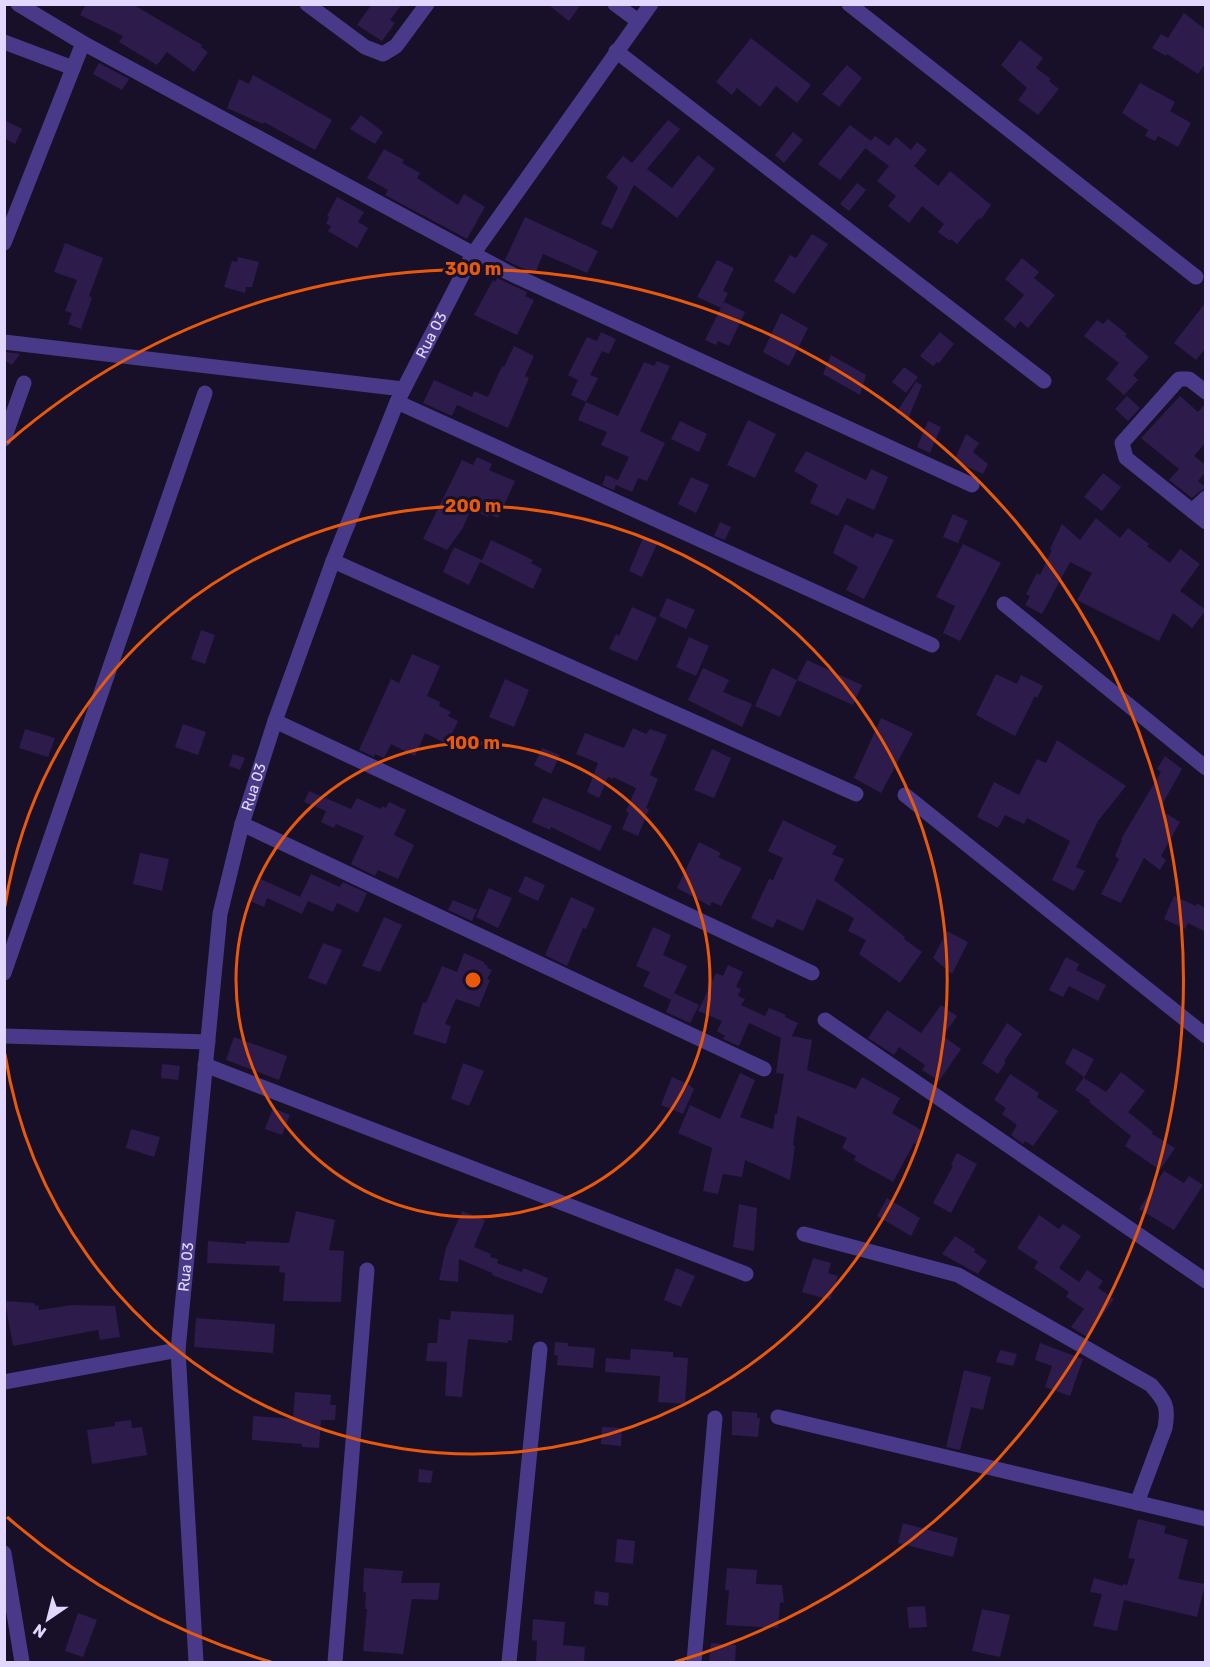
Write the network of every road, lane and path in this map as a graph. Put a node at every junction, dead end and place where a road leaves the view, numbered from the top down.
1 (18, 4) edge
2 (307, 4) edge
3 (427, 4) edge
4 (615, 4) edge
5 (651, 4) edge
6 (849, 4) edge
7 (638, 21) junction
8 (4, 42) edge
9 (82, 43) junction
10 (616, 51) junction
11 (73, 68) junction
12 (4, 243) edge
13 (474, 254) junction
14 (1196, 277) dead end
15 (4, 342) edge
16 (1044, 381) dead end
17 (24, 383) dead end
18 (1206, 392) edge
19 (205, 393) dead end
20 (400, 395) junction
21 (4, 439) edge
22 (972, 485) dead end
23 (1206, 498) edge
24 (1192, 511) junction
25 (1206, 522) edge
26 (333, 561) junction
27 (1004, 604) dead end
28 (932, 645) dead end
29 (275, 721) junction
30 (1206, 768) edge
31 (856, 794) dead end
32 (905, 795) dead end
33 (242, 824) junction
34 (4, 973) edge
35 (812, 974) dead end
36 (825, 1020) dead end
37 (4, 1036) edge
38 (1206, 1036) edge
39 (208, 1042) junction
40 (206, 1065) junction
41 (764, 1069) dead end
42 (804, 1234) dead end
43 (367, 1270) dead end
44 (746, 1274) dead end
45 (1206, 1281) edge
46 (540, 1349) dead end
47 (178, 1350) junction
48 (4, 1382) edge
49 (778, 1417) dead end
50 (715, 1418) dead end
51 (1137, 1503) junction
52 (1206, 1519) edge
53 (4, 1553) edge
54 (22, 1662) edge
55 (196, 1662) edge
56 (335, 1662) edge
57 (509, 1662) edge
58 (694, 1662) edge

1 - 9 street
2 - 3 street
4 - 7 street
5 - 7 street, Rua 03
6 - 14 street
7 - 10 street, Rua 03
8 - 11 street
9 - 11 street
9 - 13 street
10 - 13 street, Rua 03
10 - 16 street
11 - 12 street
13 - 20 street, Rua 03
13 - 22 street
15 - 20 street
17 - 21 street
18 - 24 street
19 - 34 street
20 - 26 street, Rua 03
20 - 28 street
23 - 24 street
24 - 25 street
26 - 29 street, Rua 03
26 - 31 street
27 - 30 street
29 - 33 street, Rua 03
29 - 35 street
32 - 38 street
33 - 39 street, Rua 03
33 - 41 street
36 - 45 street
37 - 39 street
39 - 40 street, Rua 03
40 - 44 street
40 - 47 street, Rua 03
42 - 51 street
43 - 56 street
46 - 57 street
47 - 48 street
47 - 55 street, Rua 03
49 - 51 street
50 - 58 street
51 - 52 street
53 - 54 street

